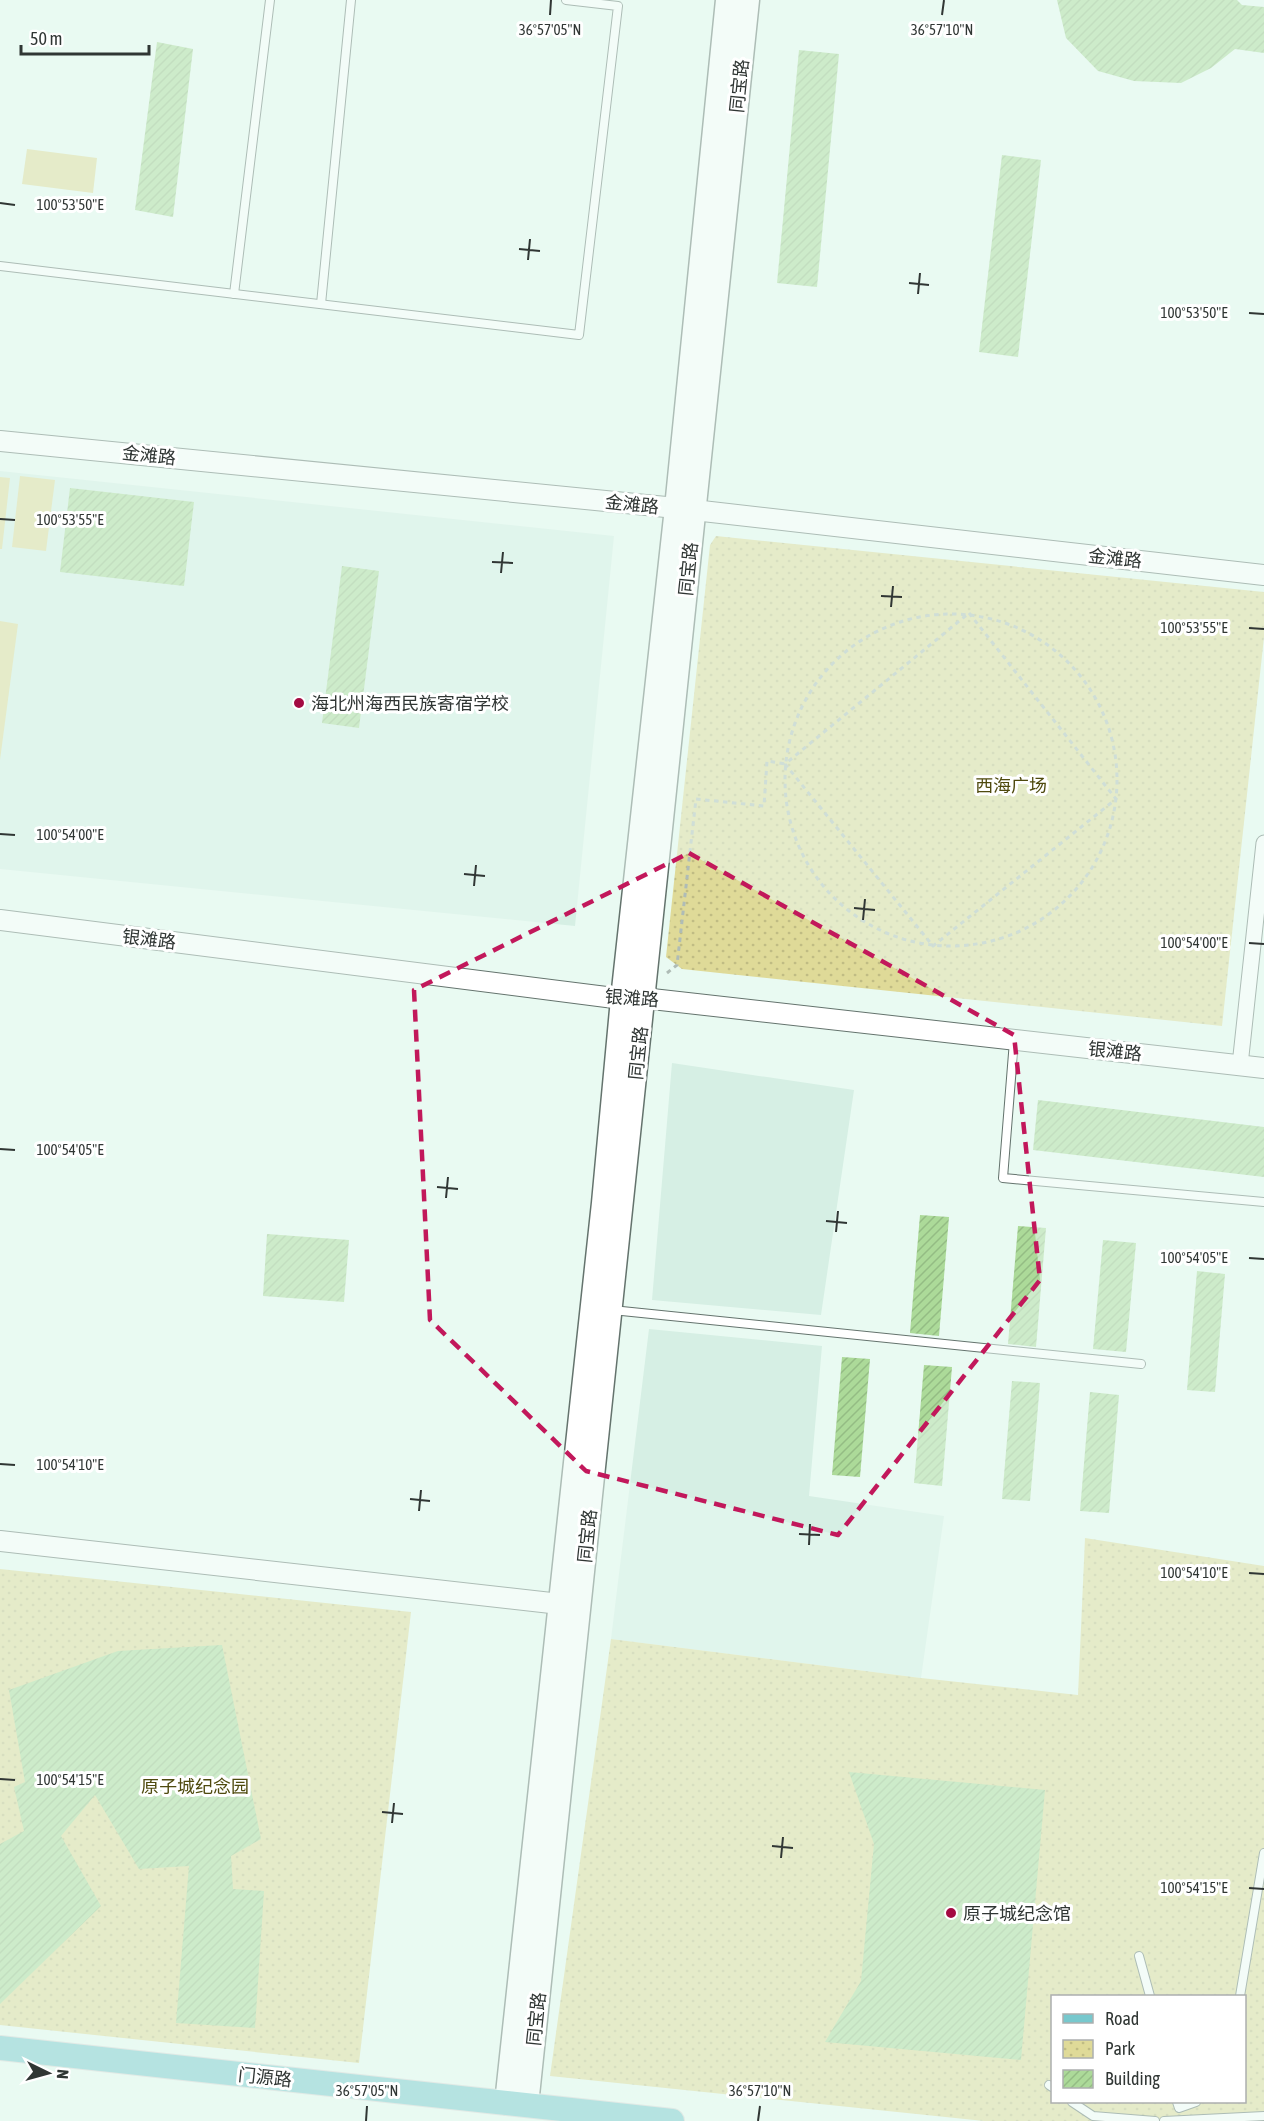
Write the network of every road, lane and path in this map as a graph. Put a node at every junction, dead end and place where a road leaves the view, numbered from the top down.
1 (270, 0) edge
2 (351, 0) edge
3 (566, 0) edge
4 (727, 0) edge
5 (748, 0) edge
6 (0, 266) edge
7 (234, 294) junction
8 (321, 304) junction
9 (0, 441) edge
10 (685, 509) junction
11 (1264, 575) edge
12 (969, 613) junction
13 (785, 764) junction
14 (1116, 799) junction
15 (1264, 843) edge
16 (0, 920) edge
17 (933, 946) junction
18 (667, 973) dead end
19 (633, 998) junction
20 (1015, 1040) junction
21 (1240, 1065) junction
22 (1264, 1068) edge
23 (1264, 1202) edge
24 (610, 1310) junction
25 (1141, 1364) dead end
26 (0, 1541) edge
27 (570, 1604) junction
28 (1264, 1853) edge
29 (1139, 1956) dead end
30 (1150, 1995) edge
31 (1240, 1995) edge
32 (0, 2048) edge
33 (1074, 2103) edge
34 (1177, 2103) edge
35 (1193, 2103) edge
36 (517, 2104) junction
37 (1264, 2116) edge
38 (672, 2121) edge
39 (1155, 2121) edge
40 (1164, 2121) edge

1 - 7 lane
2 - 8 lane
3 - 8 lane
4 - 10 main road, 同宝路
5 - 10 main road, 同宝路
6 - 7 lane
7 - 8 lane
9 - 10 street, 金滩路
10 - 11 street, 金滩路
10 - 19 main road, 同宝路
12 - 13 path
12 - 13 path
12 - 14 path
12 - 14 path
13 - 17 path
13 - 17 path
13 - 18 path
14 - 17 path
14 - 17 path
15 - 21 street
16 - 19 street, 银滩路
19 - 20 street, 银滩路
19 - 24 main road, 同宝路
19 - 27 main road, 同宝路
20 - 21 street, 银滩路
20 - 23 lane
21 - 22 street, 银滩路
24 - 25 lane
24 - 27 main road, 同宝路
26 - 27 street
27 - 36 main road, 同宝路
28 - 31 lane
29 - 30 lane
32 - 36 main road, 门源路
33 - 39 lane
34 - 35 lane
36 - 38 main road, 门源路
37 - 40 lane

